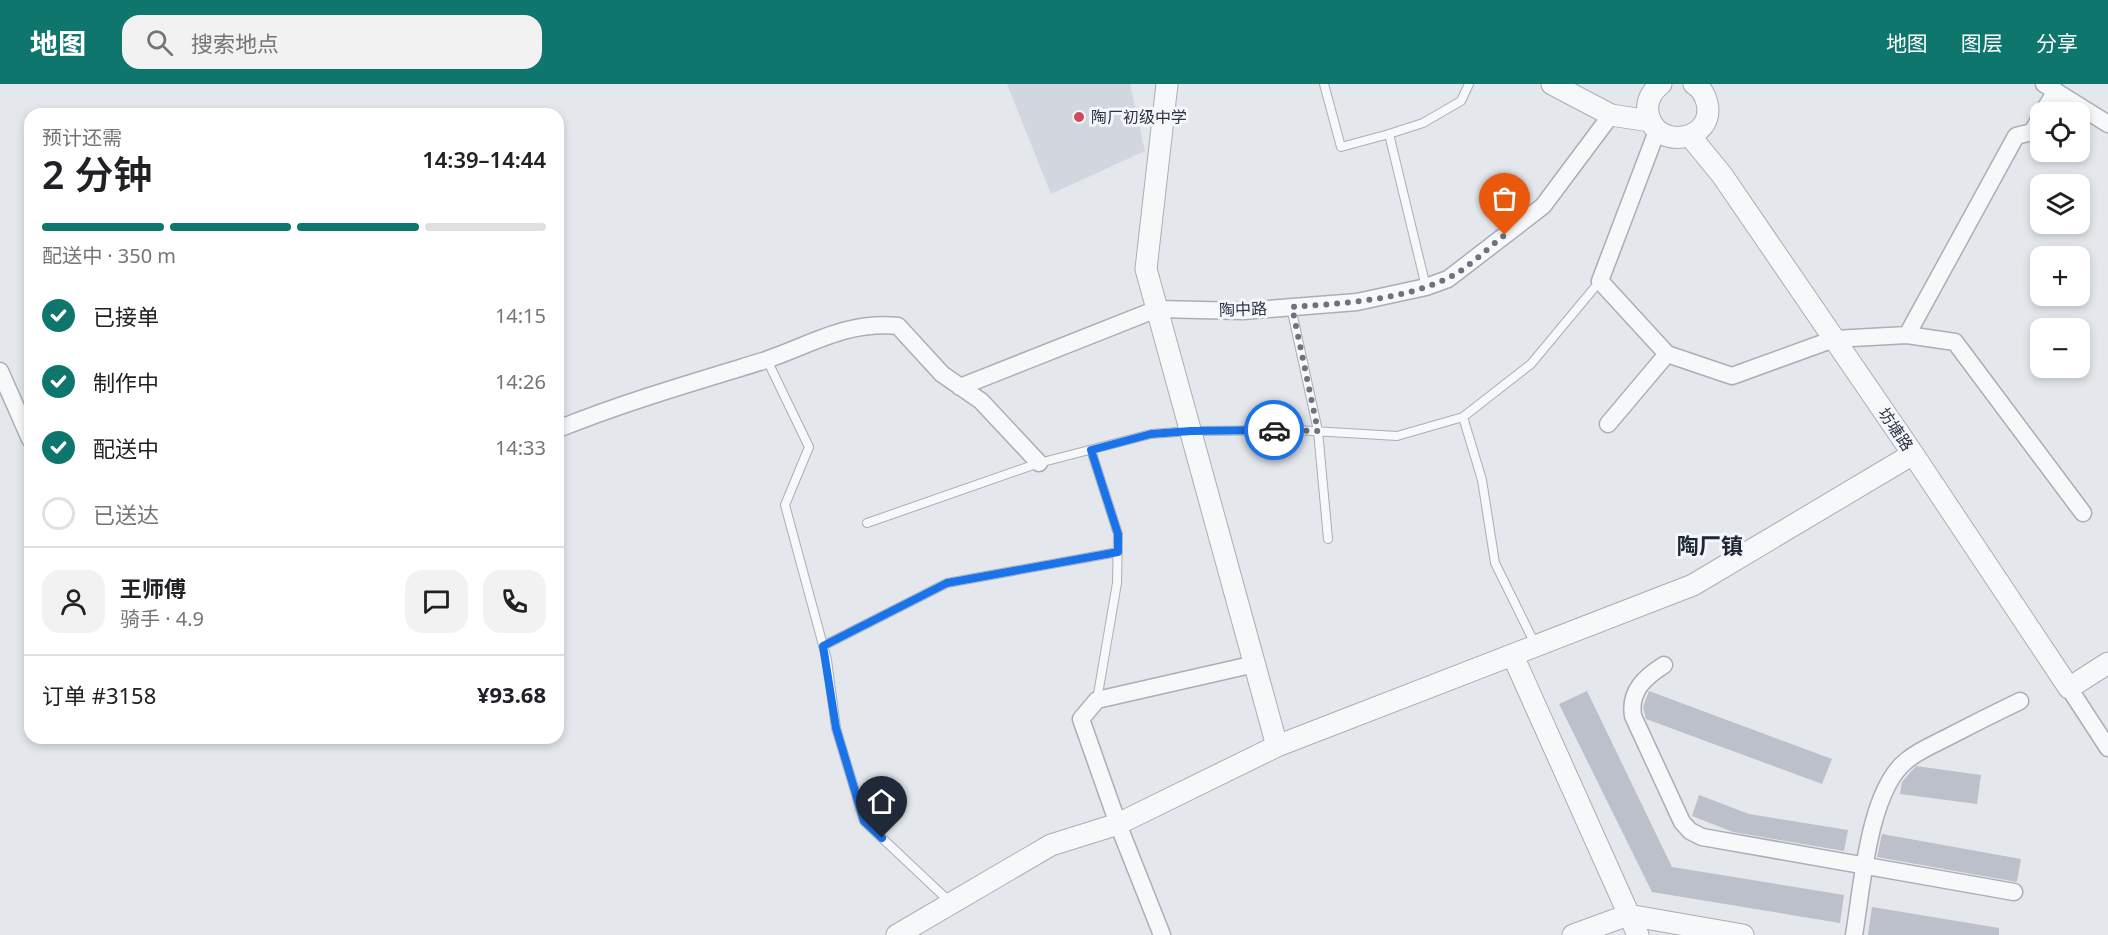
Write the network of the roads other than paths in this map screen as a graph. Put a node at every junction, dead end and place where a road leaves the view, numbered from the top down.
1 (1167, 84) edge
2 (1324, 84) edge
3 (1469, 84) edge
4 (1552, 84) edge
5 (1661, 84) edge
6 (1694, 84) edge
7 (2050, 88) edge
8 (1611, 115) junction
9 (2108, 124) edge
10 (1654, 126) junction
11 (2030, 132) edge
12 (1389, 134) junction
13 (1690, 136) junction
14 (1600, 281) junction
15 (1426, 287) junction
16 (1292, 307) junction
17 (1157, 309) junction
18 (1907, 335) junction
19 (1834, 339) junction
20 (1666, 354) junction
21 (766, 360) junction
22 (0, 371) edge
23 (960, 387) junction
24 (1463, 417) junction
25 (1608, 424) dead end
26 (24, 425) edge
27 (564, 426) edge
28 (1191, 431) junction
29 (1318, 431) junction
30 (1091, 450) junction
31 (1913, 454) junction
32 (1039, 464) junction
33 (2083, 513) dead end
34 (867, 523) dead end
35 (1328, 539) dead end
36 (1118, 552) junction
37 (823, 646) junction
38 (1536, 646) junction
39 (1513, 656) junction
40 (2108, 663) edge
41 (1255, 664) junction
42 (1664, 665) dead end
43 (2069, 688) junction
44 (1097, 700) junction
45 (2020, 701) dead end
46 (1277, 746) junction
47 (2108, 748) edge
48 (1118, 825) junction
49 (1866, 866) junction
50 (2014, 892) dead end
51 (951, 903) junction
52 (1628, 915) junction
53 (897, 935) edge
54 (1162, 935) edge
55 (1573, 935) edge
56 (1638, 935) edge
57 (1743, 935) edge
58 (1854, 935) edge

1 - 17 street
2 - 12 lane
3 - 12 lane
4 - 8 street
5 - 10 street
6 - 13 street
7 - 9 street
8 - 10 street
8 - 15 street, 陶中路
10 - 13 street
10 - 14 street
11 - 18 street
12 - 15 lane
13 - 19 street, 坊塘路
14 - 20 street
14 - 24 lane
15 - 16 street, 陶中路
16 - 17 street, 陶中路
16 - 29 lane
17 - 23 street, 陶中路
17 - 28 street
18 - 19 street
18 - 33 street
19 - 20 street
19 - 31 street, 坊塘路
20 - 25 street
21 - 23 street
21 - 27 street
21 - 37 lane
22 - 26 street
23 - 32 street
24 - 29 lane
24 - 38 lane
28 - 29 lane
28 - 30 lane
28 - 41 street
29 - 35 lane
30 - 32 lane
30 - 36 lane
31 - 38 street
31 - 43 street, 坊塘路
32 - 34 lane
36 - 37 lane
36 - 44 lane
37 - 51 lane
38 - 39 street
39 - 46 street
39 - 52 street
40 - 43 street
41 - 44 street
41 - 46 street
42 - 49 street
43 - 47 street
44 - 48 street
45 - 49 street
46 - 48 street
48 - 51 street
48 - 54 street
49 - 50 street
49 - 58 street
51 - 53 street
52 - 55 street
52 - 56 street
52 - 57 street

